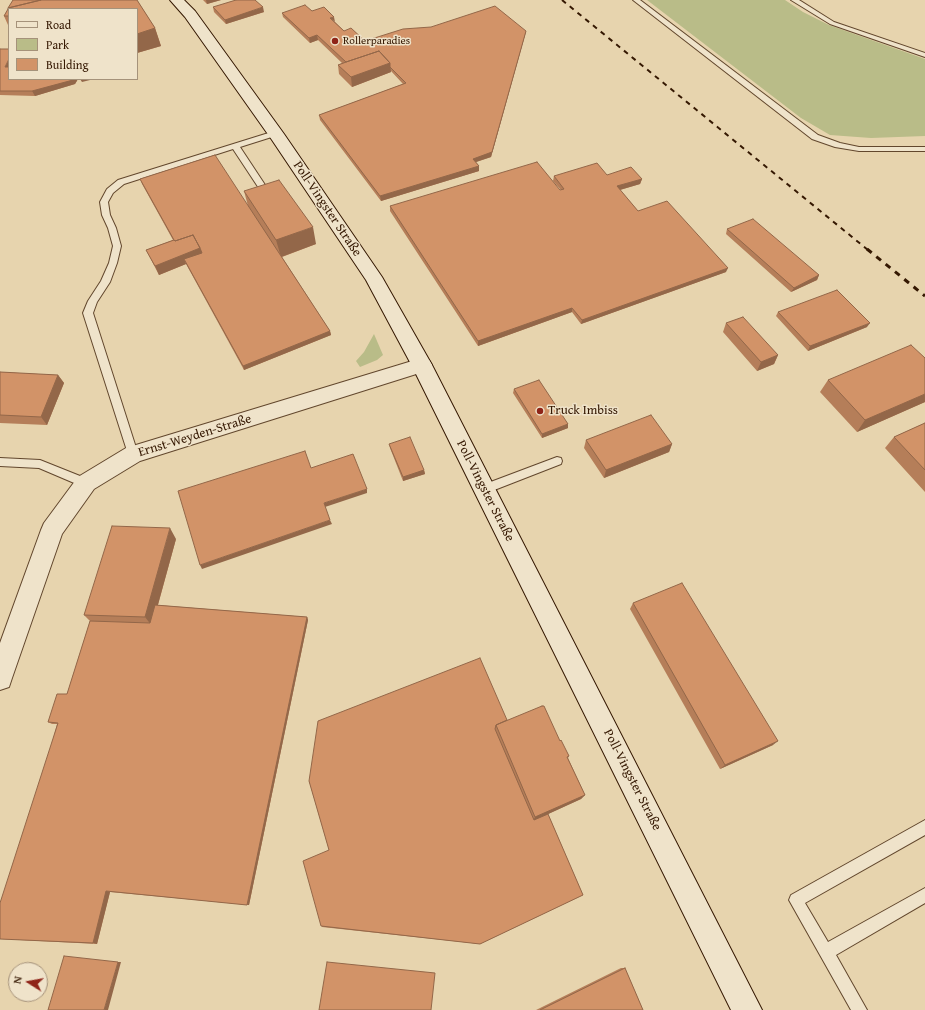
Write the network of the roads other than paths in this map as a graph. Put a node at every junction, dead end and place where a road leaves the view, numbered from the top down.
1 (177, 0) edge
2 (636, 0) edge
3 (794, 0) edge
4 (925, 55) edge
5 (275, 133) junction
6 (235, 146) junction
7 (925, 149) edge
8 (269, 198) edge
9 (422, 365) junction
10 (134, 454) junction
11 (557, 461) dead end
12 (0, 462) edge
13 (86, 483) junction
14 (484, 489) junction
15 (6, 641) edge
16 (0, 678) edge
17 (923, 832) edge
18 (925, 895) edge
19 (826, 952) junction
20 (747, 1010) edge
21 (859, 1010) edge

1 - 5 street, Poll-Vingster Straße
2 - 7 lane
3 - 4 lane
5 - 6 lane
5 - 9 street, Poll-Vingster Straße
6 - 8 lane
6 - 10 lane
9 - 10 street, Ernst-Weyden-Straße
9 - 14 street, Poll-Vingster Straße
10 - 13 street, Ernst-Weyden-Straße
11 - 14 lane
12 - 13 lane
13 - 15 street, Ernst-Weyden-Straße
14 - 20 street, Poll-Vingster Straße
15 - 16 street, Ernst-Weyden-Straße
17 - 19 lane
18 - 19 lane
19 - 21 lane

